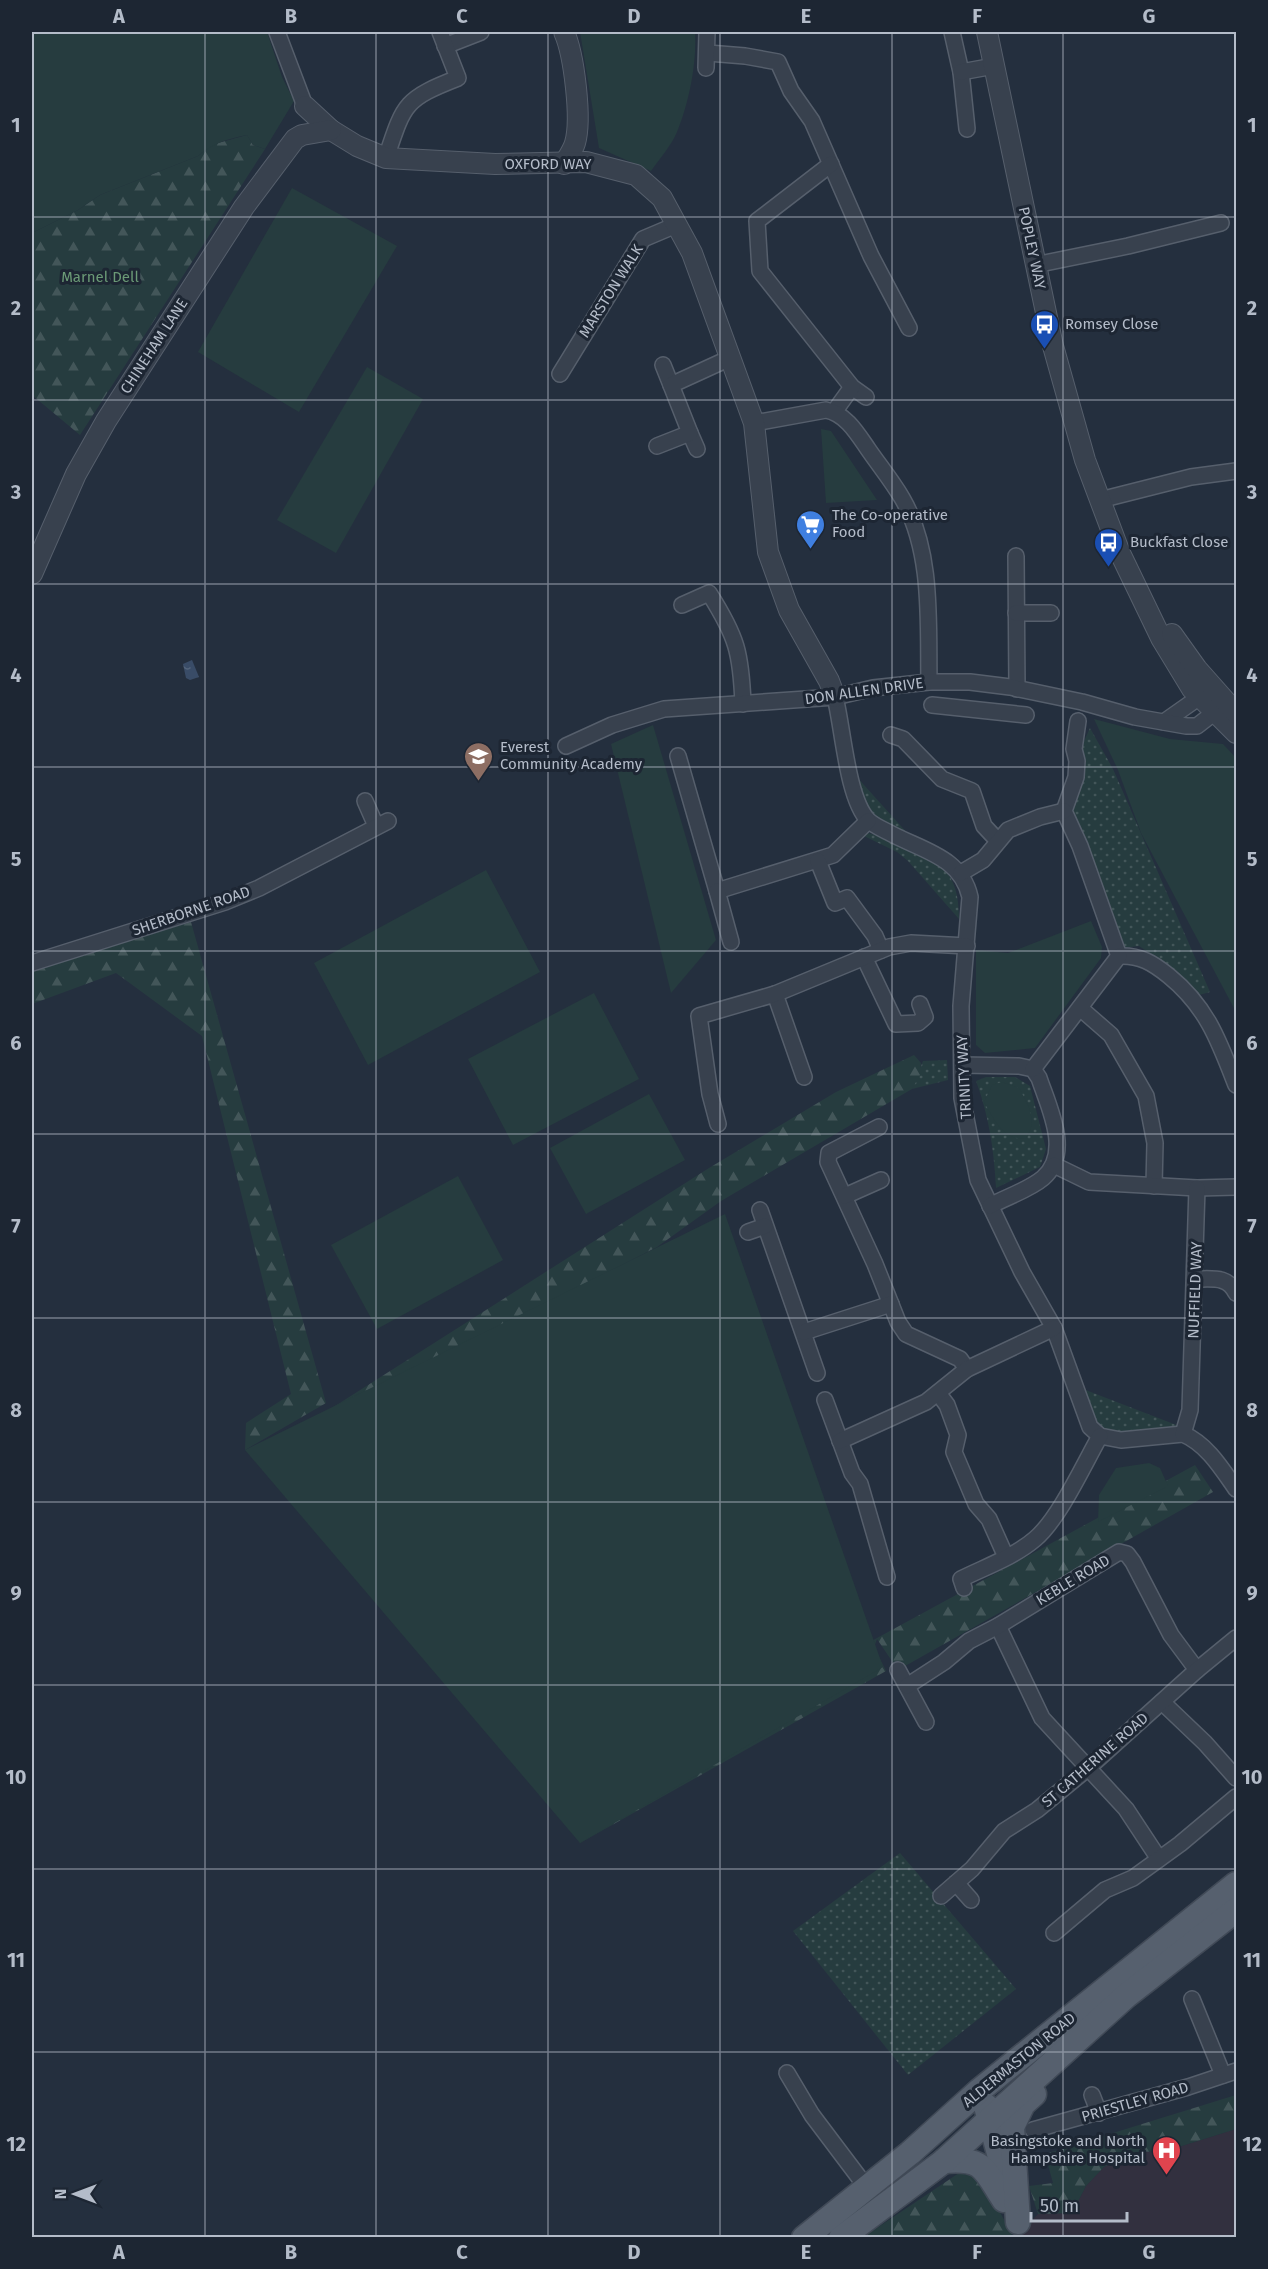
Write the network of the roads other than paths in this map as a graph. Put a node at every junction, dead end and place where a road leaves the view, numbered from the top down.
1 (277, 32) edge
2 (440, 32) edge
3 (481, 32) edge
4 (564, 32) edge
5 (706, 32) edge
6 (952, 32) edge
7 (987, 32) edge
8 (446, 46) junction
9 (994, 66) junction
10 (961, 72) junction
11 (310, 111) junction
12 (967, 129) dead end
13 (331, 130) junction
14 (302, 135) junction
15 (576, 143) junction
16 (386, 158) junction
17 (585, 162) junction
18 (564, 164) junction
19 (831, 164) junction
20 (1221, 222) dead end
21 (676, 225) junction
22 (1035, 265) junction
23 (909, 328) dead end
24 (730, 358) junction
25 (663, 364) dead end
26 (560, 374) dead end
27 (671, 385) junction
28 (852, 387) junction
29 (866, 397) dead end
30 (834, 412) junction
31 (754, 423) junction
32 (690, 433) junction
33 (657, 447) dead end
34 (697, 449) dead end
35 (1236, 471) edge
36 (1100, 500) junction
37 (1016, 556) dead end
38 (32, 574) edge
39 (682, 604) dead end
40 (1016, 613) junction
41 (1051, 614) dead end
42 (929, 682) junction
43 (970, 682) junction
44 (1017, 689) junction
45 (1206, 692) junction
46 (835, 697) junction
47 (743, 704) junction
48 (932, 705) dead end
49 (968, 708) junction
50 (1226, 709) edge
51 (1026, 715) dead end
52 (1078, 721) dead end
53 (1164, 722) junction
54 (1236, 733) edge
55 (891, 735) dead end
56 (566, 746) dead end
57 (678, 756) dead end
58 (364, 801) dead end
59 (1064, 811) junction
60 (868, 820) junction
61 (998, 841) junction
62 (818, 861) junction
63 (961, 873) junction
64 (717, 891) junction
65 (732, 942) dead end
66 (967, 946) junction
67 (881, 950) junction
68 (1119, 956) junction
69 (864, 957) junction
70 (32, 963) edge
71 (775, 994) junction
72 (920, 1004) dead end
73 (1080, 1008) junction
74 (962, 1065) junction
75 (1033, 1069) junction
76 (804, 1077) dead end
77 (1236, 1085) edge
78 (718, 1124) dead end
79 (879, 1127) dead end
80 (1054, 1165) junction
81 (881, 1180) dead end
82 (1154, 1186) junction
83 (1236, 1187) edge
84 (1197, 1188) junction
85 (844, 1196) junction
86 (990, 1206) junction
87 (760, 1210) dead end
88 (765, 1226) junction
89 (748, 1232) dead end
90 (1196, 1279) junction
91 (1236, 1293) edge
92 (891, 1304) junction
93 (1054, 1328) junction
94 (804, 1332) junction
95 (967, 1369) junction
96 (817, 1373) dead end
97 (938, 1393) junction
98 (825, 1400) dead end
99 (1183, 1434) junction
100 (1100, 1436) junction
101 (840, 1441) junction
102 (1236, 1489) edge
103 (1006, 1557) junction
104 (868, 1571) dead end
105 (964, 1588) dead end
106 (998, 1626) junction
107 (1236, 1638) edge
108 (898, 1670) dead end
109 (1197, 1670) junction
110 (907, 1686) junction
111 (1162, 1702) junction
112 (926, 1722) dead end
113 (1087, 1769) junction
114 (1236, 1778) edge
115 (1236, 1797) edge
116 (1159, 1859) junction
117 (956, 1883) junction
118 (1236, 1884) edge
119 (941, 1896) dead end
120 (971, 1900) dead end
121 (1236, 1910) edge
122 (1054, 1933) dead end
123 (1192, 1999) dead end
124 (786, 2073) dead end
125 (1229, 2073) edge
126 (980, 2090) junction
127 (1092, 2095) dead end
128 (1099, 2113) junction
129 (1012, 2126) junction
130 (910, 2153) junction
131 (944, 2161) junction
132 (863, 2183) junction
133 (882, 2208) junction
134 (1022, 2230) edge
135 (804, 2238) edge
136 (841, 2238) edge

1 - 11 street
2 - 8 street
3 - 8 street
4 - 15 street
5 - 19 street
6 - 10 street
7 - 9 street, POPLEY WAY
8 - 16 street
9 - 10 street
9 - 22 street, POPLEY WAY
10 - 12 street
11 - 13 street, OXFORD WAY
11 - 14 street, CHINEHAM LANE
13 - 14 street
13 - 16 street, OXFORD WAY
14 - 38 street, CHINEHAM LANE
15 - 17 street
15 - 18 street
16 - 18 street, OXFORD WAY
17 - 18 street, OXFORD WAY
17 - 21 street, OXFORD WAY
19 - 23 street
19 - 28 street
20 - 22 street
21 - 24 street, OXFORD WAY
21 - 26 street, MARSTON WALK
22 - 36 street, POPLEY WAY
24 - 27 street
24 - 31 street, OXFORD WAY
25 - 27 street
27 - 32 street
28 - 29 street
28 - 30 street
30 - 31 street
30 - 42 street
31 - 46 street, OXFORD WAY
32 - 33 street
32 - 34 street
35 - 36 street
36 - 45 street, POPLEY WAY
37 - 40 street
39 - 47 street
40 - 41 street
40 - 44 street
42 - 43 street, DON ALLEN DRIVE
42 - 46 street, DON ALLEN DRIVE
43 - 44 street, DON ALLEN DRIVE
43 - 49 street
44 - 53 street, DON ALLEN DRIVE
45 - 50 street, POPLEY WAY
45 - 53 street
46 - 47 street, DON ALLEN DRIVE
46 - 60 street
47 - 56 street, DON ALLEN DRIVE
48 - 49 street
49 - 51 street
50 - 53 street, DON ALLEN DRIVE
50 - 54 street, POPLEY WAY
52 - 59 street
55 - 61 street
57 - 64 street
58 - 70 street, SHERBORNE ROAD
59 - 61 street
59 - 68 street
60 - 62 street
60 - 63 street
61 - 63 street
62 - 64 street
62 - 67 street
63 - 66 street, TRINITY WAY
64 - 65 street
66 - 67 street
66 - 74 street, TRINITY WAY
67 - 69 street
68 - 73 street
68 - 77 street
69 - 71 street
69 - 72 street
71 - 76 street
71 - 78 street
73 - 75 street
73 - 82 street
74 - 75 street
74 - 86 street, TRINITY WAY
75 - 80 street
79 - 85 street
80 - 82 street
80 - 86 street
81 - 85 street
82 - 84 street
83 - 84 street
84 - 90 street, NUFFIELD WAY
85 - 92 street
86 - 93 street, TRINITY WAY
87 - 88 street
88 - 89 street
88 - 94 street
90 - 91 street
90 - 99 street, NUFFIELD WAY
92 - 94 street
92 - 95 street
93 - 95 street
93 - 100 street, TRINITY WAY
94 - 96 street
95 - 97 street
97 - 101 street
97 - 103 street
98 - 101 street
99 - 100 street
99 - 102 street
100 - 103 street
101 - 104 street
103 - 105 street
106 - 109 street, KEBLE ROAD
106 - 110 street, KEBLE ROAD
106 - 113 street
107 - 109 street, ST CATHERINE ROAD
108 - 110 street
109 - 111 street, ST CATHERINE ROAD
110 - 112 street
111 - 113 street, ST CATHERINE ROAD
111 - 114 street
113 - 116 street
113 - 117 street, ST CATHERINE ROAD
115 - 116 street
116 - 122 street
117 - 119 street, ST CATHERINE ROAD
117 - 120 street
118 - 126 main road, ALDERMASTON ROAD
121 - 129 main road, ALDERMASTON ROAD
123 - 125 street
124 - 132 street
125 - 128 street, PRIESTLEY ROAD
126 - 129 main road
126 - 130 main road, ALDERMASTON ROAD
127 - 128 street
128 - 129 street, PRIESTLEY ROAD
129 - 130 main road
129 - 131 main road, ALDERMASTON ROAD
129 - 134 main road
130 - 132 main road, ALDERMASTON ROAD
131 - 133 main road, ALDERMASTON ROAD
131 - 134 main road
132 - 133 main road
132 - 135 main road, ALDERMASTON ROAD
133 - 136 main road, ALDERMASTON ROAD

